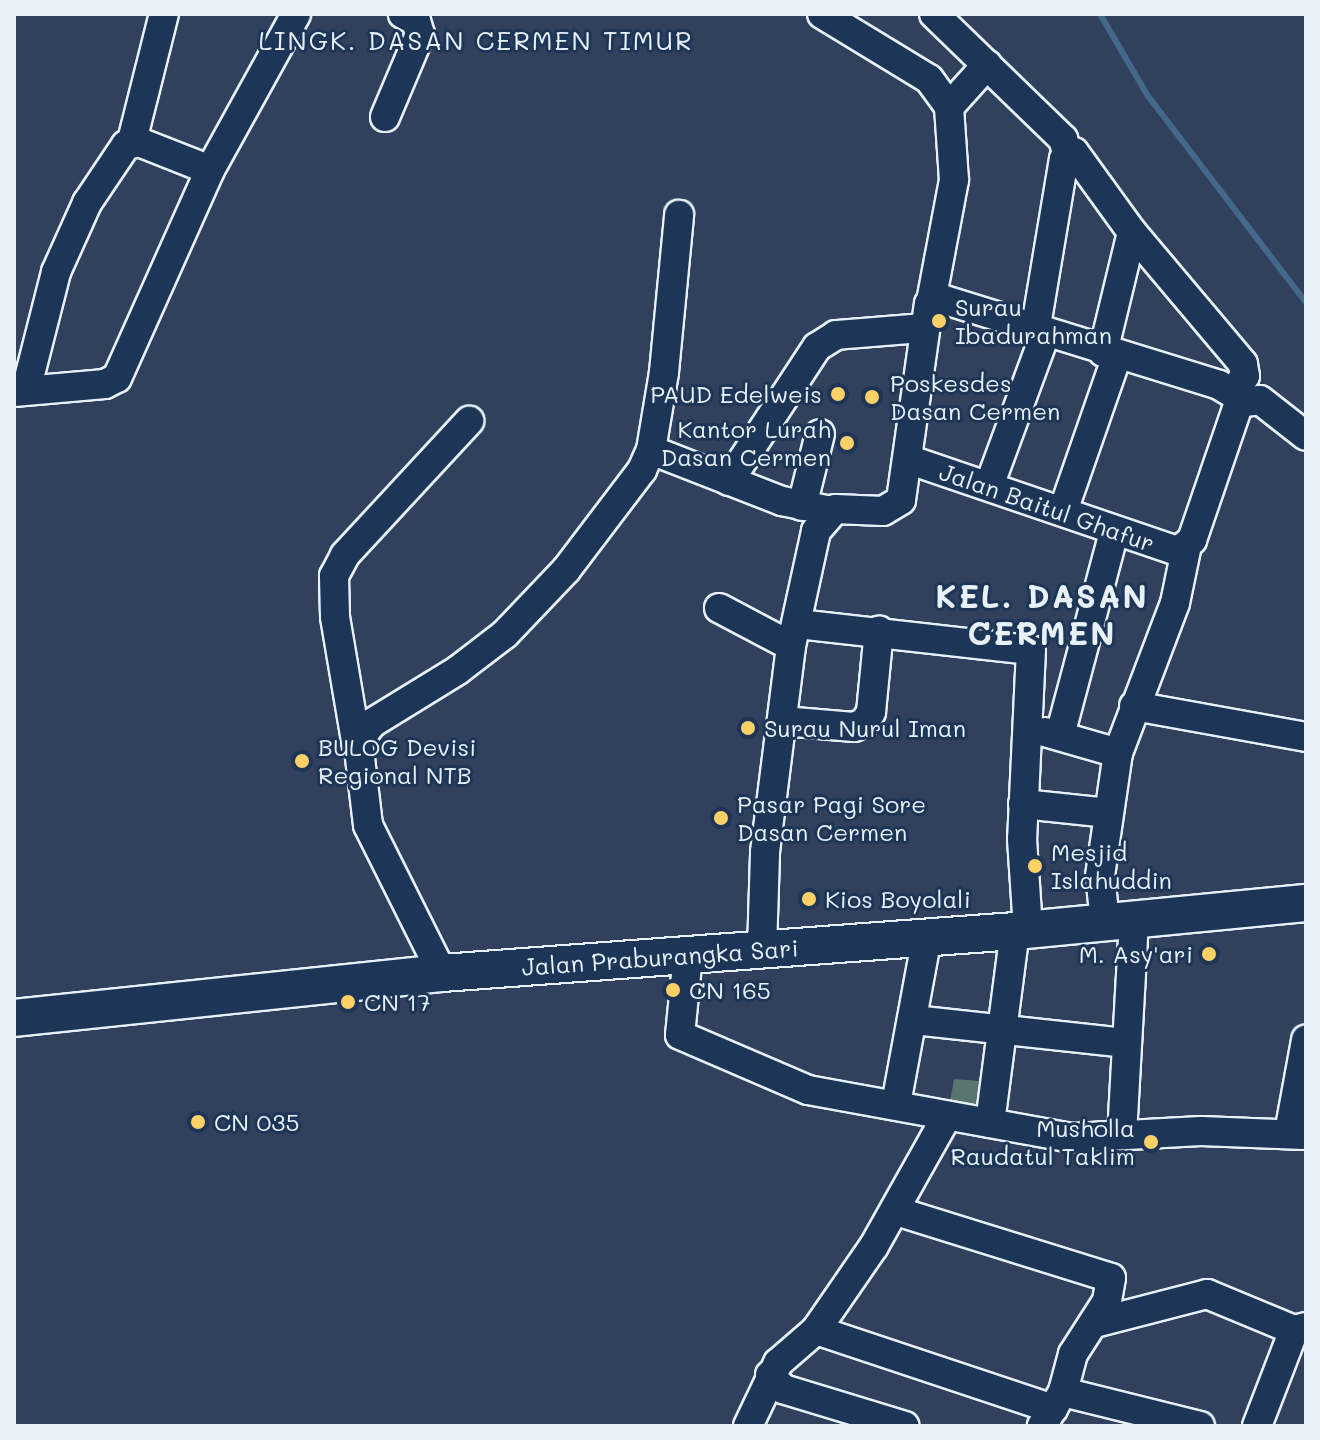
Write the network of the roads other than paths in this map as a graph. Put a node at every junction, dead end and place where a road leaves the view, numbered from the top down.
1 (164, 14) edge
2 (296, 14) edge
3 (403, 14) edge
4 (822, 14) edge
5 (934, 14) edge
6 (987, 65) junction
7 (949, 107) junction
8 (385, 117) dead end
9 (132, 141) junction
10 (1070, 152) junction
11 (210, 170) junction
12 (679, 215) dead end
13 (1132, 232) junction
14 (926, 314) junction
15 (1040, 333) junction
16 (1110, 354) junction
17 (20, 391) edge
18 (1239, 396) junction
19 (469, 421) dead end
20 (820, 434) dead end
21 (1306, 436) edge
22 (651, 450) junction
23 (910, 460) junction
24 (729, 481) junction
25 (989, 486) junction
26 (802, 506) junction
27 (831, 511) junction
28 (1063, 511) junction
29 (1114, 532) junction
30 (1186, 550) junction
31 (719, 608) dead end
32 (879, 630) junction
33 (795, 635) junction
34 (1134, 706) junction
35 (783, 721) junction
36 (1028, 729) junction
37 (1060, 735) junction
38 (1306, 737) edge
39 (357, 747) junction
40 (1118, 753) junction
41 (1023, 804) junction
42 (1109, 813) junction
43 (1306, 903) edge
44 (1120, 920) junction
45 (1021, 930) junction
46 (927, 937) junction
47 (762, 950) junction
48 (688, 955) junction
49 (442, 973) junction
50 (14, 1018) edge
51 (914, 1020) junction
52 (1001, 1030) junction
53 (1306, 1040) edge
54 (1127, 1043) junction
55 (896, 1104) junction
56 (947, 1116) junction
57 (990, 1123) junction
58 (1298, 1134) edge
59 (1122, 1135) junction
60 (896, 1211) junction
61 (1095, 1323) junction
62 (1300, 1328) edge
63 (816, 1330) junction
64 (770, 1375) junction
65 (1053, 1409) edge
66 (748, 1426) edge
67 (905, 1426) edge
68 (1200, 1426) edge
69 (1257, 1426) edge

1 - 9 street
2 - 11 street
3 - 8 street
4 - 7 street
5 - 6 street
6 - 7 street
6 - 10 street
7 - 14 street
9 - 11 street
9 - 17 street
10 - 13 street
10 - 15 street
11 - 17 street
12 - 22 street
13 - 16 street
13 - 18 street, Jalan Baitul Ghafur
14 - 15 street
14 - 23 street
14 - 24 street
15 - 16 street
15 - 25 street
16 - 18 street
16 - 28 street
18 - 21 street
18 - 30 street, Jalan Baitul Ghafur
19 - 39 street
20 - 26 street
22 - 24 street
22 - 39 street
23 - 25 street, Jalan Baitul Ghafur
23 - 27 street
24 - 26 street
25 - 28 street, Jalan Baitul Ghafur
26 - 27 street
27 - 33 street
28 - 29 street, Jalan Baitul Ghafur
29 - 30 street, Jalan Baitul Ghafur
29 - 37 street
30 - 34 street
31 - 33 street
32 - 33 street
32 - 35 street
32 - 36 street
33 - 35 street
34 - 38 street
34 - 40 street
35 - 47 street
36 - 37 street
36 - 41 street
37 - 40 street
39 - 49 street
40 - 42 street
41 - 42 street
41 - 45 street
42 - 44 street
43 - 44 main road, Jalan Praburangka Sari
44 - 45 main road, Jalan Praburangka Sari
44 - 54 street
45 - 46 main road, Jalan Praburangka Sari
45 - 52 street
46 - 47 main road, Jalan Praburangka Sari
46 - 51 street
47 - 48 main road, Jalan Praburangka Sari
48 - 49 main road, Jalan Praburangka Sari
48 - 55 street
49 - 50 main road, Jalan Praburangka Sari
51 - 52 street
51 - 55 street
52 - 54 street
52 - 57 street
53 - 58 street
54 - 59 street
55 - 56 street
56 - 57 street
56 - 60 street
57 - 59 street
58 - 59 street
60 - 61 street
60 - 63 street
61 - 62 street
61 - 65 street
62 - 69 street
63 - 64 street
63 - 65 street
64 - 66 street
64 - 67 street
65 - 68 street

